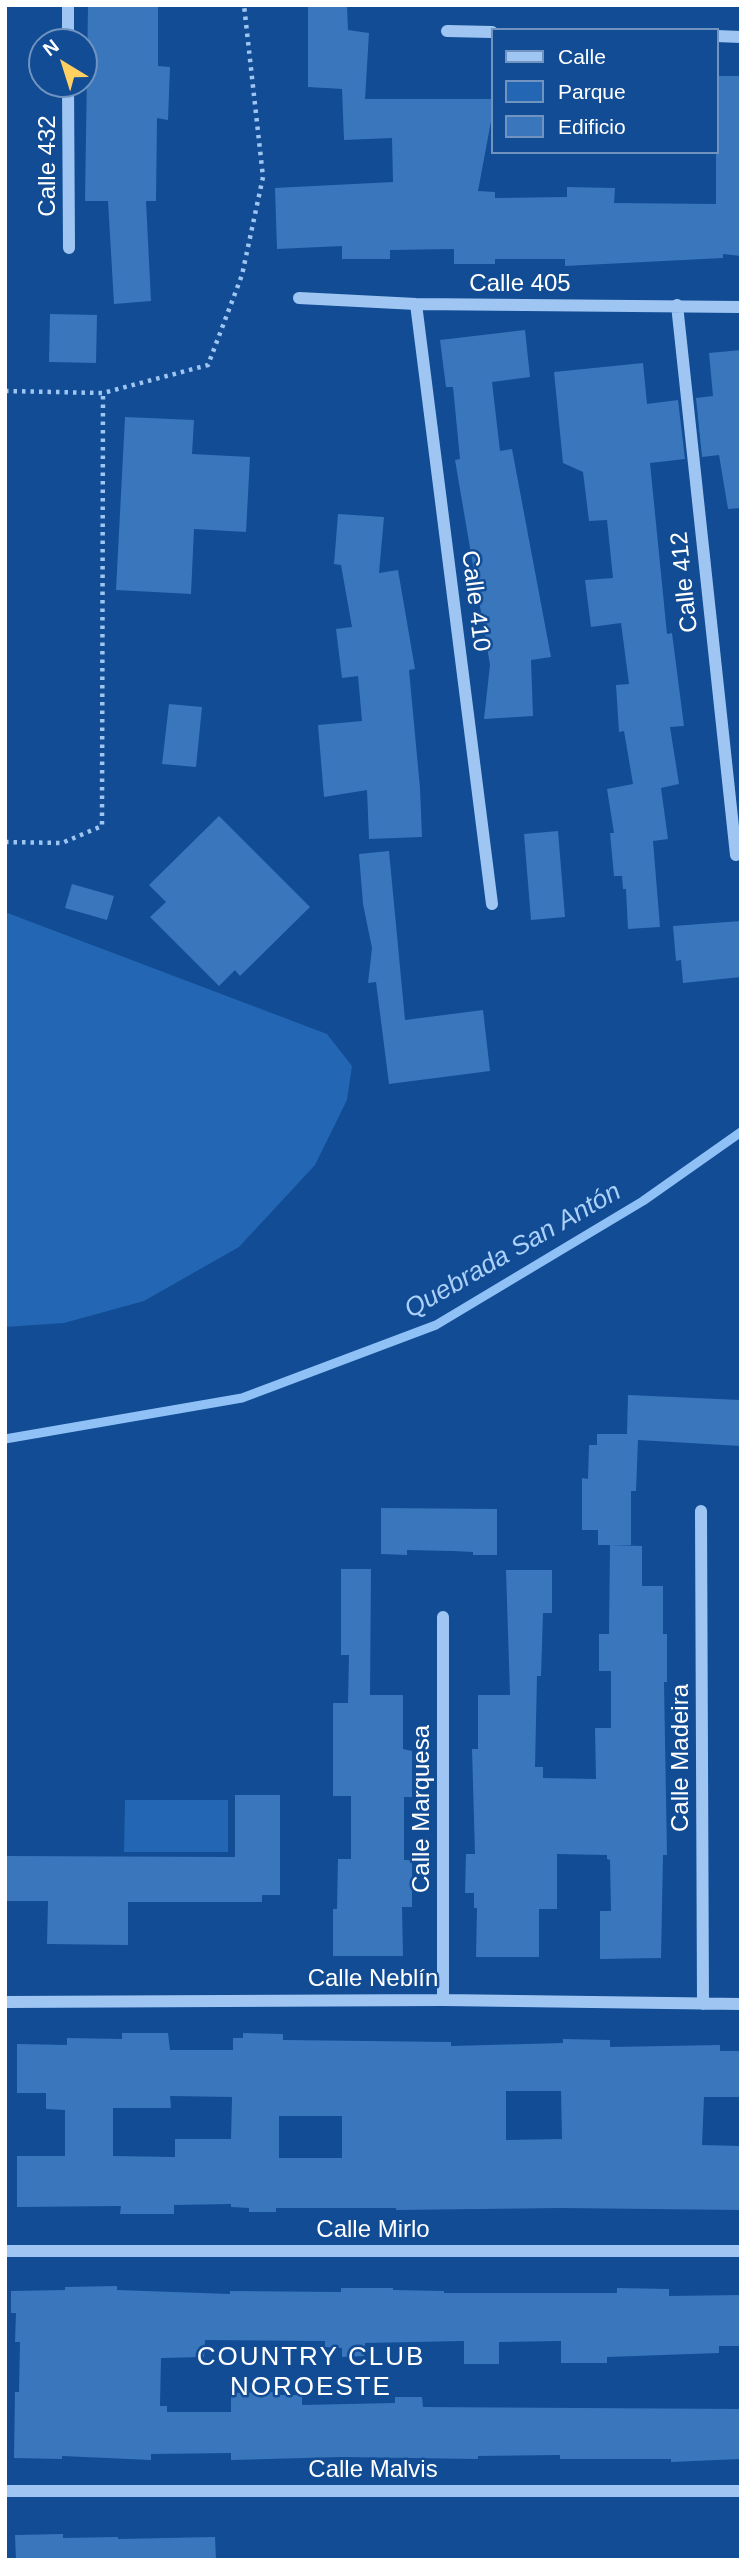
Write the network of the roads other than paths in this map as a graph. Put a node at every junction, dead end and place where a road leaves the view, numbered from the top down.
1 (68, 5) edge
2 (68, 28) edge
3 (447, 31) dead end
4 (490, 32) edge
5 (718, 36) edge
6 (741, 37) edge
7 (68, 98) edge
8 (69, 248) dead end
9 (299, 298) dead end
10 (416, 304) junction
11 (677, 305) junction
12 (741, 307) edge
13 (736, 855) dead end
14 (492, 904) dead end
15 (701, 1511) dead end
16 (443, 1617) dead end
17 (443, 2000) junction
18 (5, 2002) edge
19 (703, 2004) junction
20 (741, 2004) edge
21 (5, 2251) edge
22 (741, 2251) edge
23 (5, 2491) edge
24 (741, 2491) edge

1 - 2 street
3 - 4 street
5 - 6 street
7 - 8 street, Calle 432
9 - 10 street, Calle 405
10 - 11 street, Calle 405
10 - 14 street, Calle 410
11 - 12 street, Calle 405
11 - 13 street, Calle 412
15 - 19 street, Calle Madeira
16 - 17 street, Calle Marquesa
17 - 18 street, Calle Neblín
17 - 19 street, Calle Neblín
19 - 20 street, Calle Neblín
21 - 22 street, Calle Mirlo
23 - 24 street, Calle Malvis

